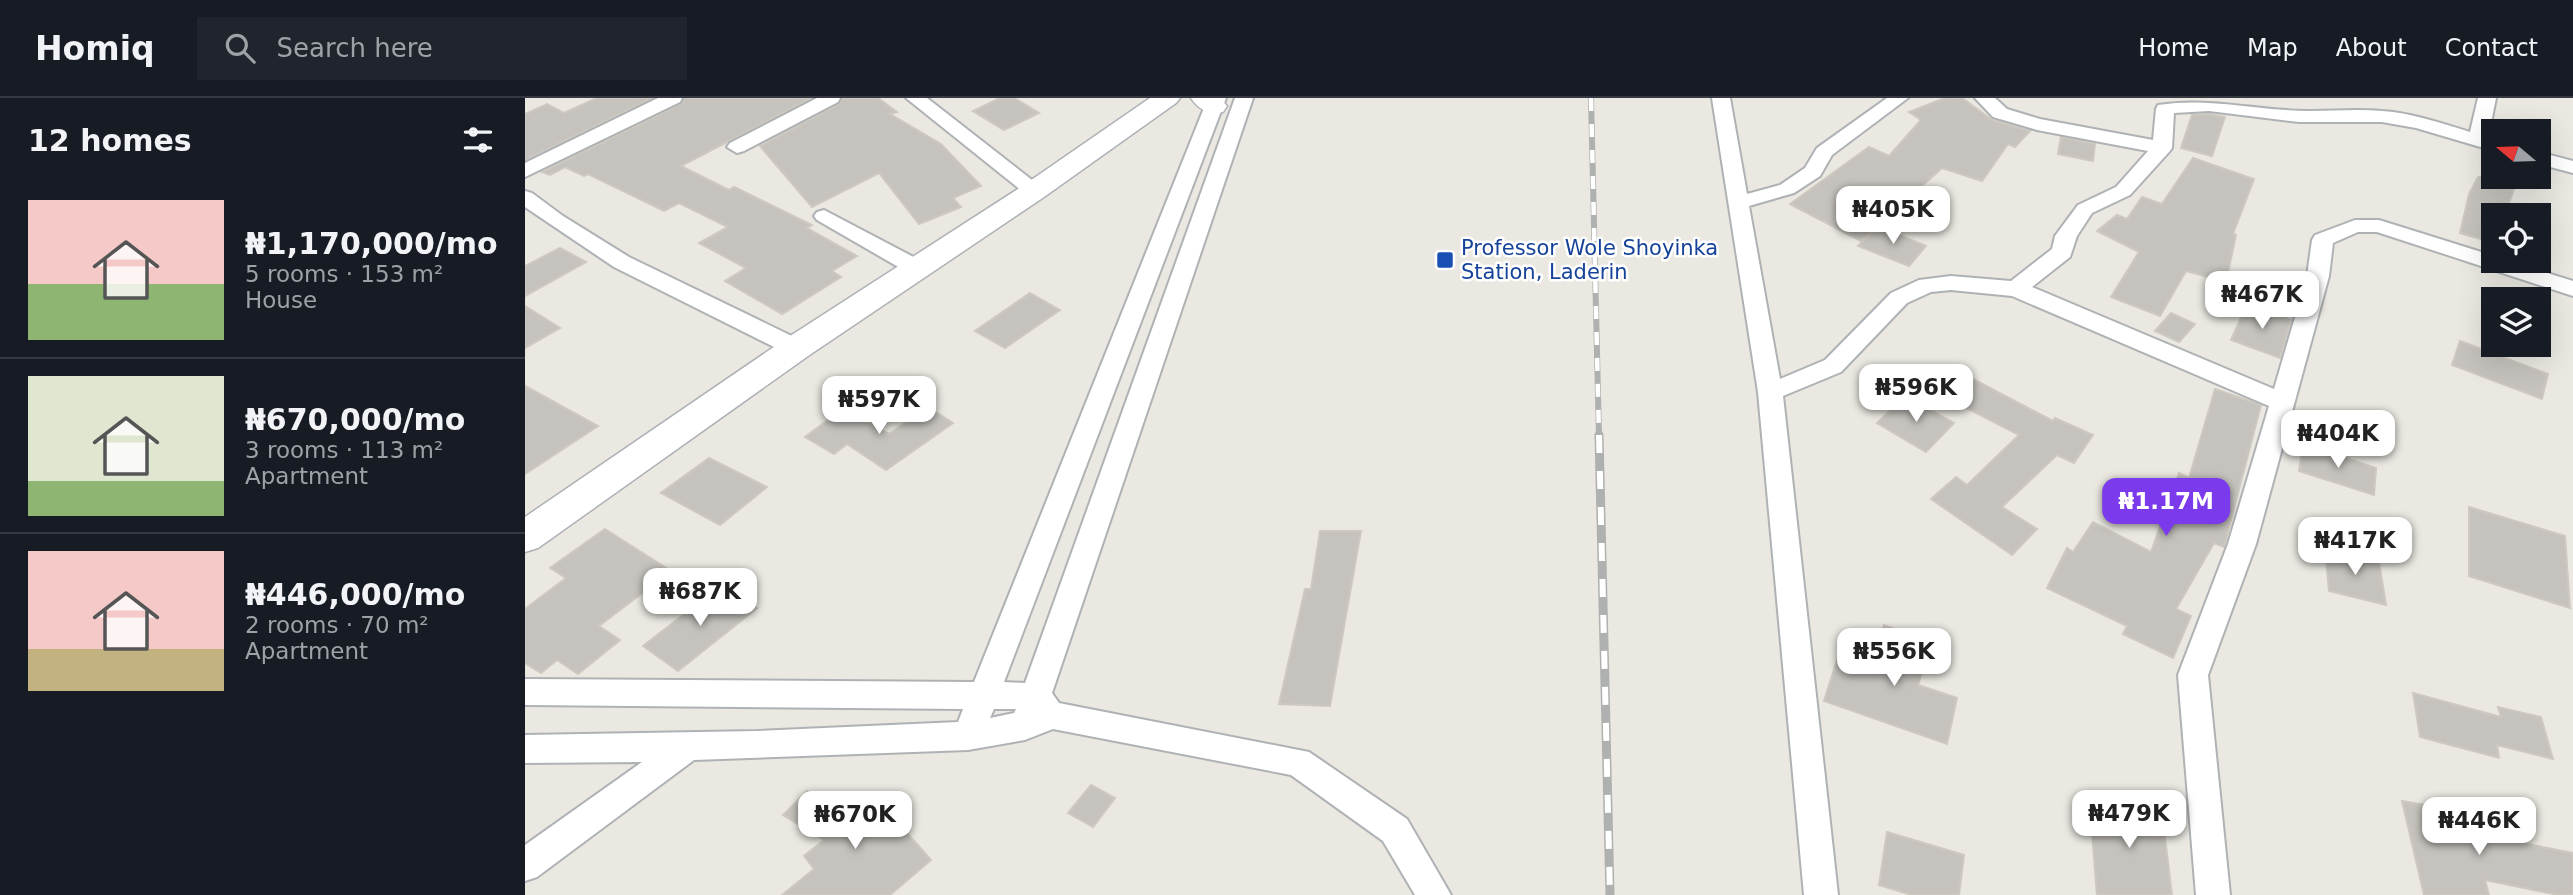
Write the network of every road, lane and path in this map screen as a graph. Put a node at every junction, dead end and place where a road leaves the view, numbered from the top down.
1 (673, 98) edge
2 (831, 98) edge
3 (915, 98) edge
4 (1166, 98) edge
5 (1244, 98) edge
6 (1721, 98) edge
7 (1899, 98) edge
8 (1984, 98) edge
9 (2487, 98) edge
10 (1212, 101) edge
11 (2487, 119) edge
12 (1205, 131) junction
13 (1232, 131) junction
14 (2481, 142) edge
15 (737, 147) dead end
16 (2162, 148) junction
17 (2551, 161) edge
18 (2573, 167) edge
19 (525, 170) edge
20 (1034, 191) junction
21 (525, 197) edge
22 (1739, 202) junction
23 (824, 216) dead end
24 (915, 267) junction
25 (2016, 289) junction
26 (2573, 289) edge
27 (796, 348) junction
28 (1770, 392) junction
29 (2282, 402) junction
30 (525, 537) edge
31 (525, 692) edge
32 (984, 695) junction
33 (1038, 712) junction
34 (968, 736) junction
35 (688, 747) junction
36 (525, 749) edge
37 (525, 865) edge
38 (1434, 895) edge
39 (1821, 895) edge
40 (2213, 895) edge

1 - 19 street
2 - 15 street
3 - 20 street
4 - 20 street
5 - 13 street
6 - 22 street
7 - 22 street
8 - 16 street
9 - 11 street
10 - 12 street
12 - 13 street
12 - 32 street
13 - 33 street
14 - 16 street
16 - 25 street
17 - 18 street
20 - 24 street
21 - 27 street
22 - 28 street
23 - 24 street
24 - 27 street
25 - 28 street
25 - 29 street
26 - 29 street
27 - 30 street
28 - 39 street
29 - 40 street
31 - 32 street
32 - 33 street
32 - 34 street
33 - 34 street
33 - 38 street
34 - 35 street
35 - 36 street
35 - 37 street

